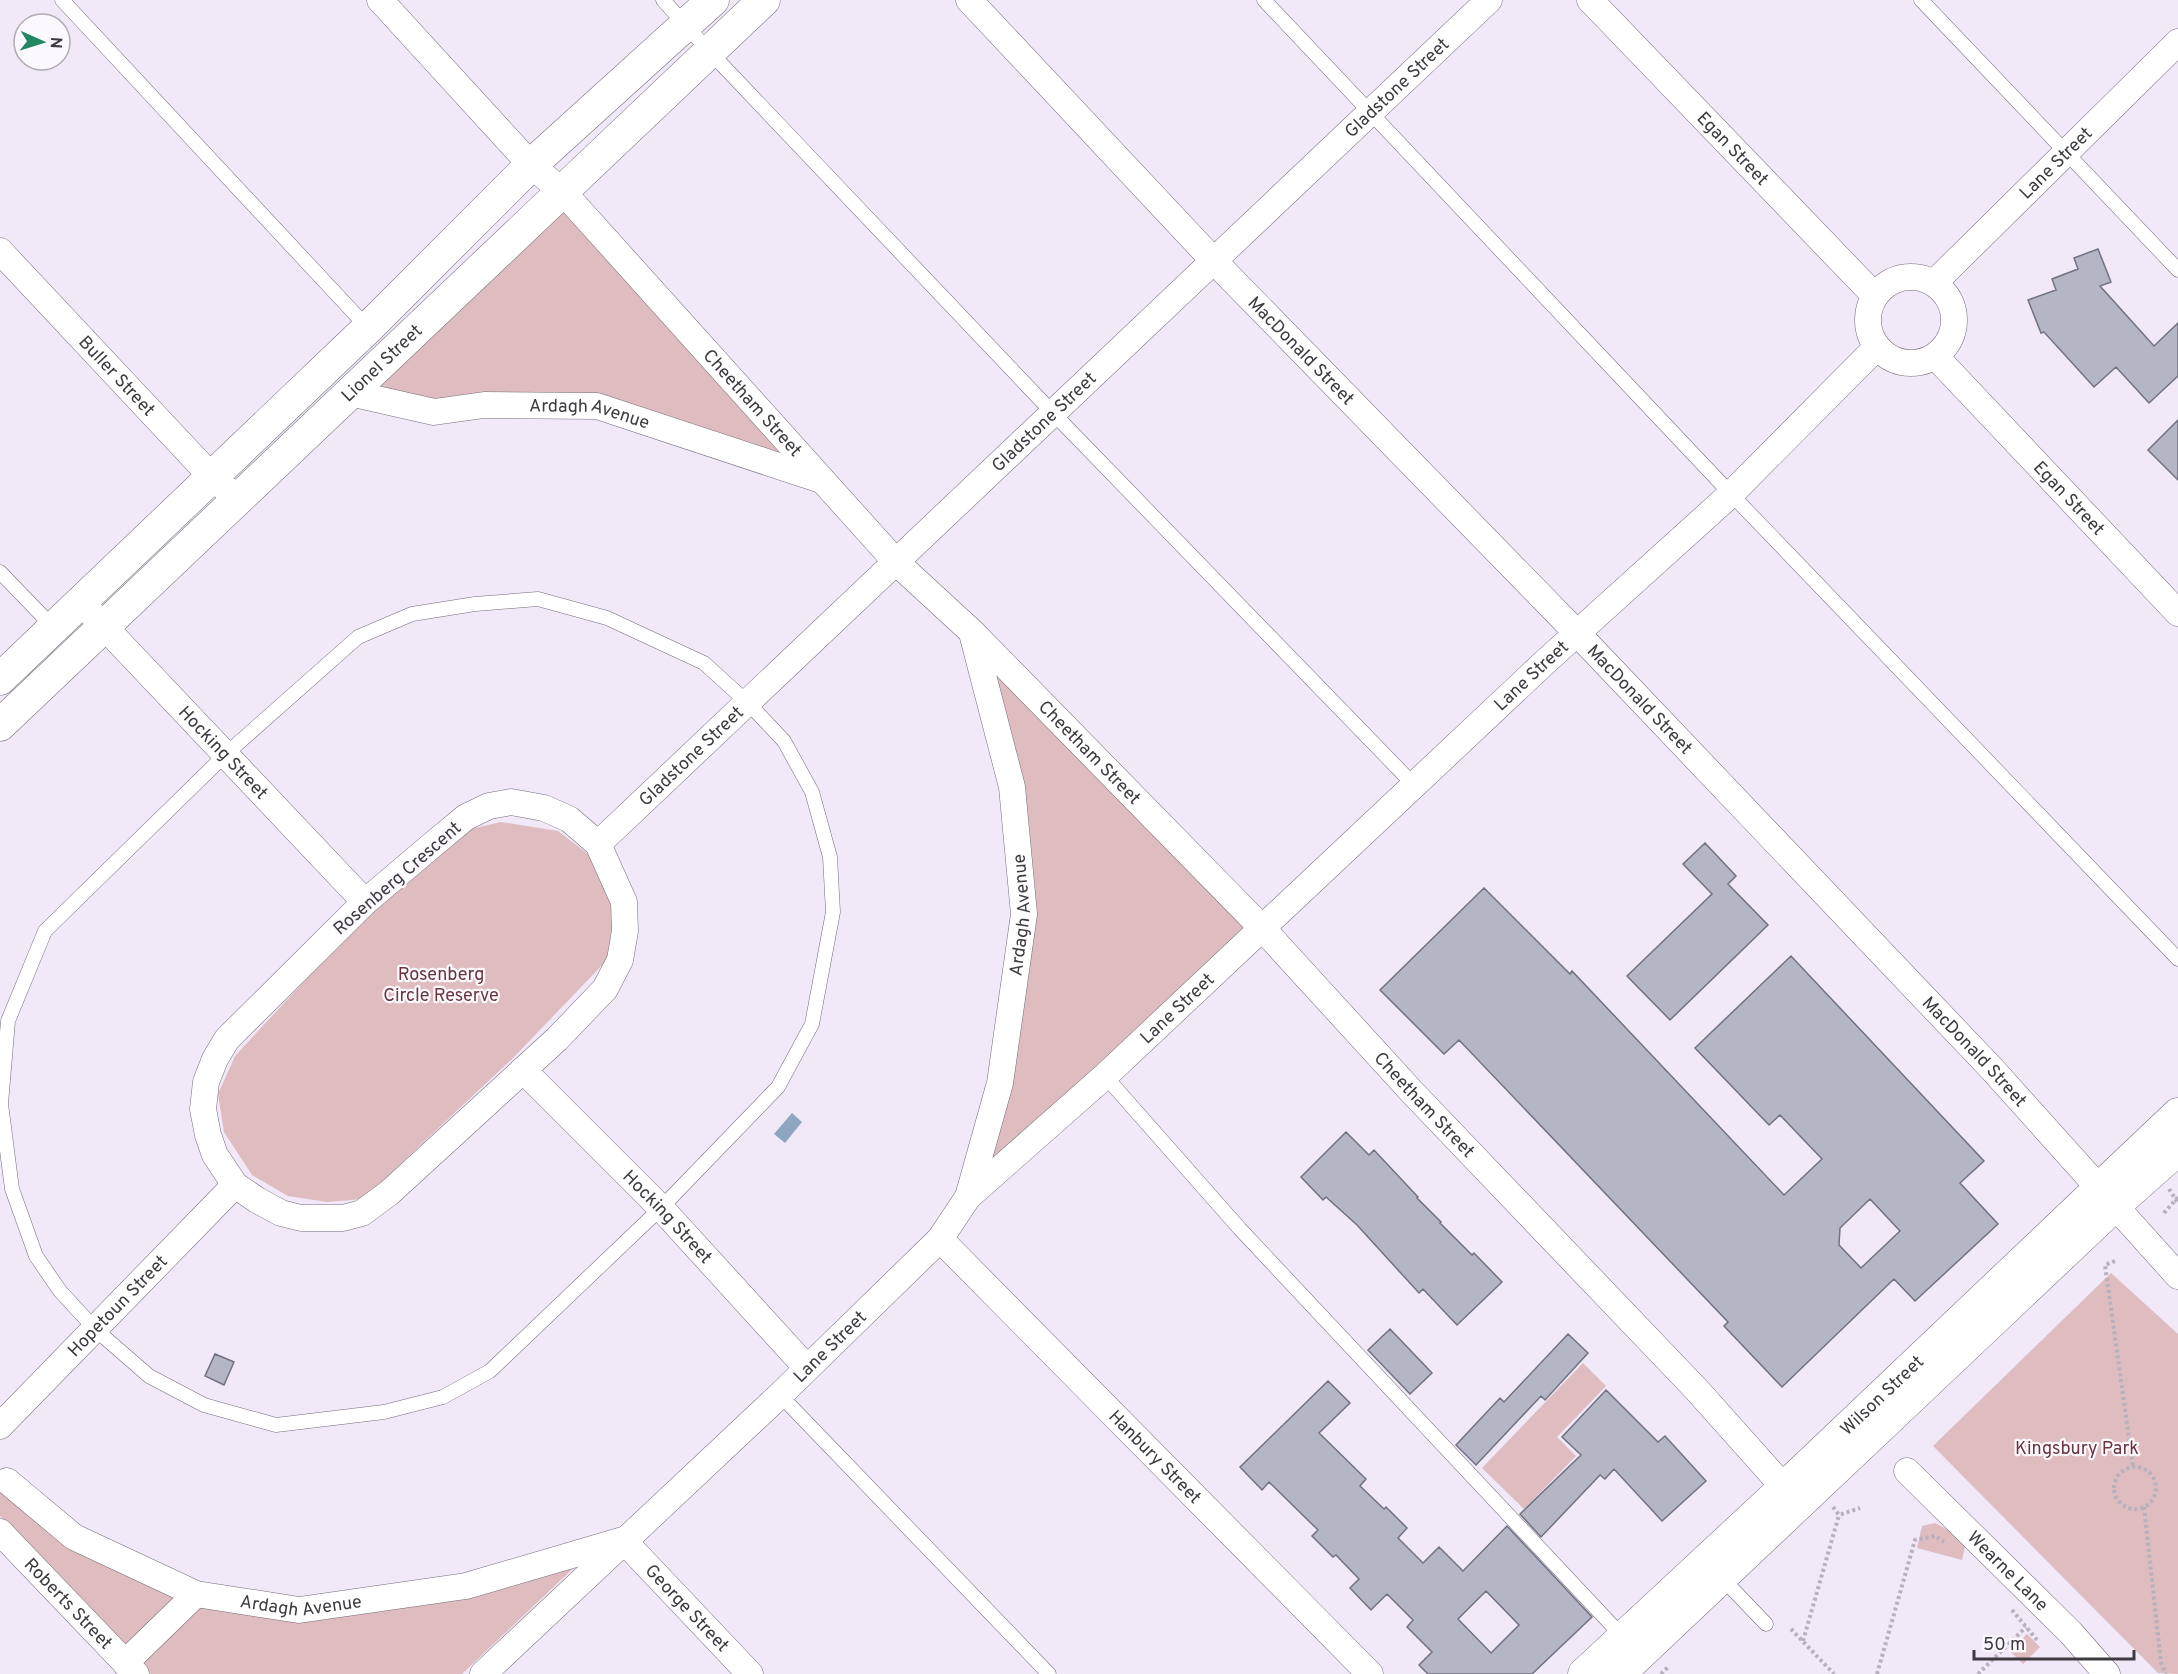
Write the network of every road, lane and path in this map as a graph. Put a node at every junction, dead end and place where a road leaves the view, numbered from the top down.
1 (62, 0) edge
2 (380, 0) edge
3 (663, 0) edge
4 (713, 0) edge
5 (764, 0) edge
6 (969, 0) edge
7 (1264, 0) edge
8 (1489, 0) edge
9 (1590, 0) edge
10 (1921, 0) edge
11 (687, 25) junction
12 (2178, 42) edge
13 (709, 51) junction
14 (1369, 113) junction
15 (2067, 153) junction
16 (531, 165) junction
17 (563, 192) junction
18 (0, 251) edge
19 (1213, 260) junction
20 (2178, 270) edge
21 (1934, 283) junction
22 (1875, 296) junction
23 (368, 328) junction
24 (1877, 347) junction
25 (1936, 357) junction
26 (350, 393) junction
27 (1053, 413) junction
28 (212, 477) junction
29 (823, 481) junction
30 (1731, 494) junction
31 (238, 499) junction
32 (897, 562) junction
33 (0, 572) edge
34 (81, 602) junction
35 (2178, 613) edge
36 (104, 626) junction
37 (54, 628) junction
38 (972, 632) junction
39 (1576, 632) junction
40 (0, 679) edge
41 (748, 703) junction
42 (0, 725) edge
43 (226, 754) junction
44 (1413, 784) junction
45 (598, 844) junction
46 (365, 902) junction
47 (1263, 929) junction
48 (2178, 959) edge
49 (523, 1070) junction
50 (1105, 1076) junction
51 (2178, 1114) edge
52 (2178, 1149) edge
53 (235, 1185) junction
54 (2167, 1186) dead end
55 (968, 1197) junction
56 (2107, 1197) junction
57 (2177, 1200) edge
58 (660, 1208) junction
59 (2164, 1214) dead end
60 (940, 1239) junction
61 (2115, 1261) dead end
62 (2178, 1275) edge
63 (96, 1330) junction
64 (807, 1368) junction
65 (780, 1395) junction
66 (0, 1426) edge
67 (2133, 1467) junction
68 (1907, 1471) dead end
69 (7, 1481) dead end
70 (1805, 1498) junction
71 (2144, 1507) junction
72 (1860, 1508) dead end
73 (1839, 1515) junction
74 (0, 1532) edge
75 (623, 1540) junction
76 (1945, 1543) dead end
77 (1713, 1569) junction
78 (196, 1594) junction
79 (2011, 1609) dead end
80 (1766, 1624) dead end
81 (2026, 1627) junction
82 (1791, 1629) dead end
83 (1623, 1637) junction
84 (2037, 1640) dead end
85 (1803, 1641) junction
86 (130, 1669) edge
87 (483, 1674) edge
88 (750, 1674) edge
89 (1049, 1674) edge
90 (1370, 1674) edge
91 (1584, 1674) edge
92 (1619, 1674) edge
93 (1834, 1674) edge
94 (1877, 1674) edge
95 (1978, 1674) edge
96 (2107, 1674) edge
97 (2166, 1674) edge

1 - 23 lane
2 - 16 street, Cheetham Street
3 - 11 lane
4 - 11 street, Lionel Street
5 - 13 street, Lionel Street
6 - 19 street, MacDonald Street
7 - 14 lane
8 - 14 street, Gladstone Street
9 - 22 street, Egan Street
10 - 15 lane
11 - 13 lane
11 - 16 street, Lionel Street
12 - 15 street, Lane Street
13 - 17 street, Lionel Street
13 - 27 lane
14 - 19 street, Gladstone Street
14 - 30 lane
15 - 20 lane
15 - 21 street, Lane Street
16 - 17 street, Cheetham Street
16 - 23 street, Lionel Street
17 - 26 street, Lionel Street
17 - 29 street, Cheetham Street
18 - 28 street, Buller Street
19 - 27 street, Gladstone Street
19 - 39 street, MacDonald Street
21 - 22 street
21 - 25 street
22 - 24 street
23 - 28 street, Lionel Street
24 - 25 street
24 - 30 street, Lane Street
25 - 35 street, Egan Street
26 - 29 street, Ardagh Avenue
26 - 31 street, Lionel Street
27 - 32 street, Gladstone Street
27 - 44 lane
28 - 31 street, Buller Street
28 - 34 street, Lionel Street
29 - 32 street, Cheetham Street
30 - 39 street, Lane Street
30 - 48 lane
31 - 36 street, Lionel Street
32 - 38 street, Cheetham Street
32 - 41 street, Gladstone Street
33 - 37 lane
34 - 36 street, Hocking Street
34 - 37 street, Lionel Street
36 - 42 street, Lionel Street
36 - 43 street, Hocking Street
37 - 40 street, Lionel Street
38 - 47 street, Cheetham Street
38 - 55 street, Ardagh Avenue
39 - 44 street, Lane Street
39 - 56 street, MacDonald Street
41 - 43 lane
41 - 45 street, Gladstone Street
41 - 58 lane
43 - 46 street, Hocking Street
43 - 63 lane
44 - 47 street, Lane Street
45 - 46 street, Rosenberg Crescent
45 - 49 street, Rosenberg Crescent
46 - 53 street, Rosenberg Crescent
47 - 50 street, Lane Street
47 - 70 street, Cheetham Street
49 - 53 street, Rosenberg Crescent
49 - 58 street, Hocking Street
50 - 55 street, Lane Street
50 - 83 lane
51 - 56 street, Wilson Street
52 - 56 street, Wilson Street
53 - 63 street, Hopetoun Street
54 - 57 path
55 - 60 street, Lane Street
56 - 62 street, MacDonald Street
56 - 70 street, Wilson Street
57 - 59 path
58 - 63 lane
58 - 64 street, Hocking Street
60 - 64 street, Lane Street
60 - 90 street, Hanbury Street
61 - 67 path
63 - 66 street, Hopetoun Street
64 - 65 street, Lane Street
65 - 75 street, Lane Street
65 - 89 lane
67 - 71 path
67 - 71 path
68 - 96 street, Wearne Lane
69 - 78 street, Ardagh Avenue
70 - 73 path
70 - 77 street, Wilson Street
71 - 97 path
72 - 73 path
73 - 85 path
74 - 86 street, Roberts Street
75 - 78 street, Ardagh Avenue
75 - 87 street, Lane Street
75 - 88 street, George Street
76 - 94 path
77 - 80 lane
77 - 83 street, Wilson Street
77 - 92 street, Wilson Street
78 - 86 street
79 - 81 path
81 - 84 path
81 - 95 path
82 - 85 path
83 - 91 street, Wilson Street
85 - 93 path

